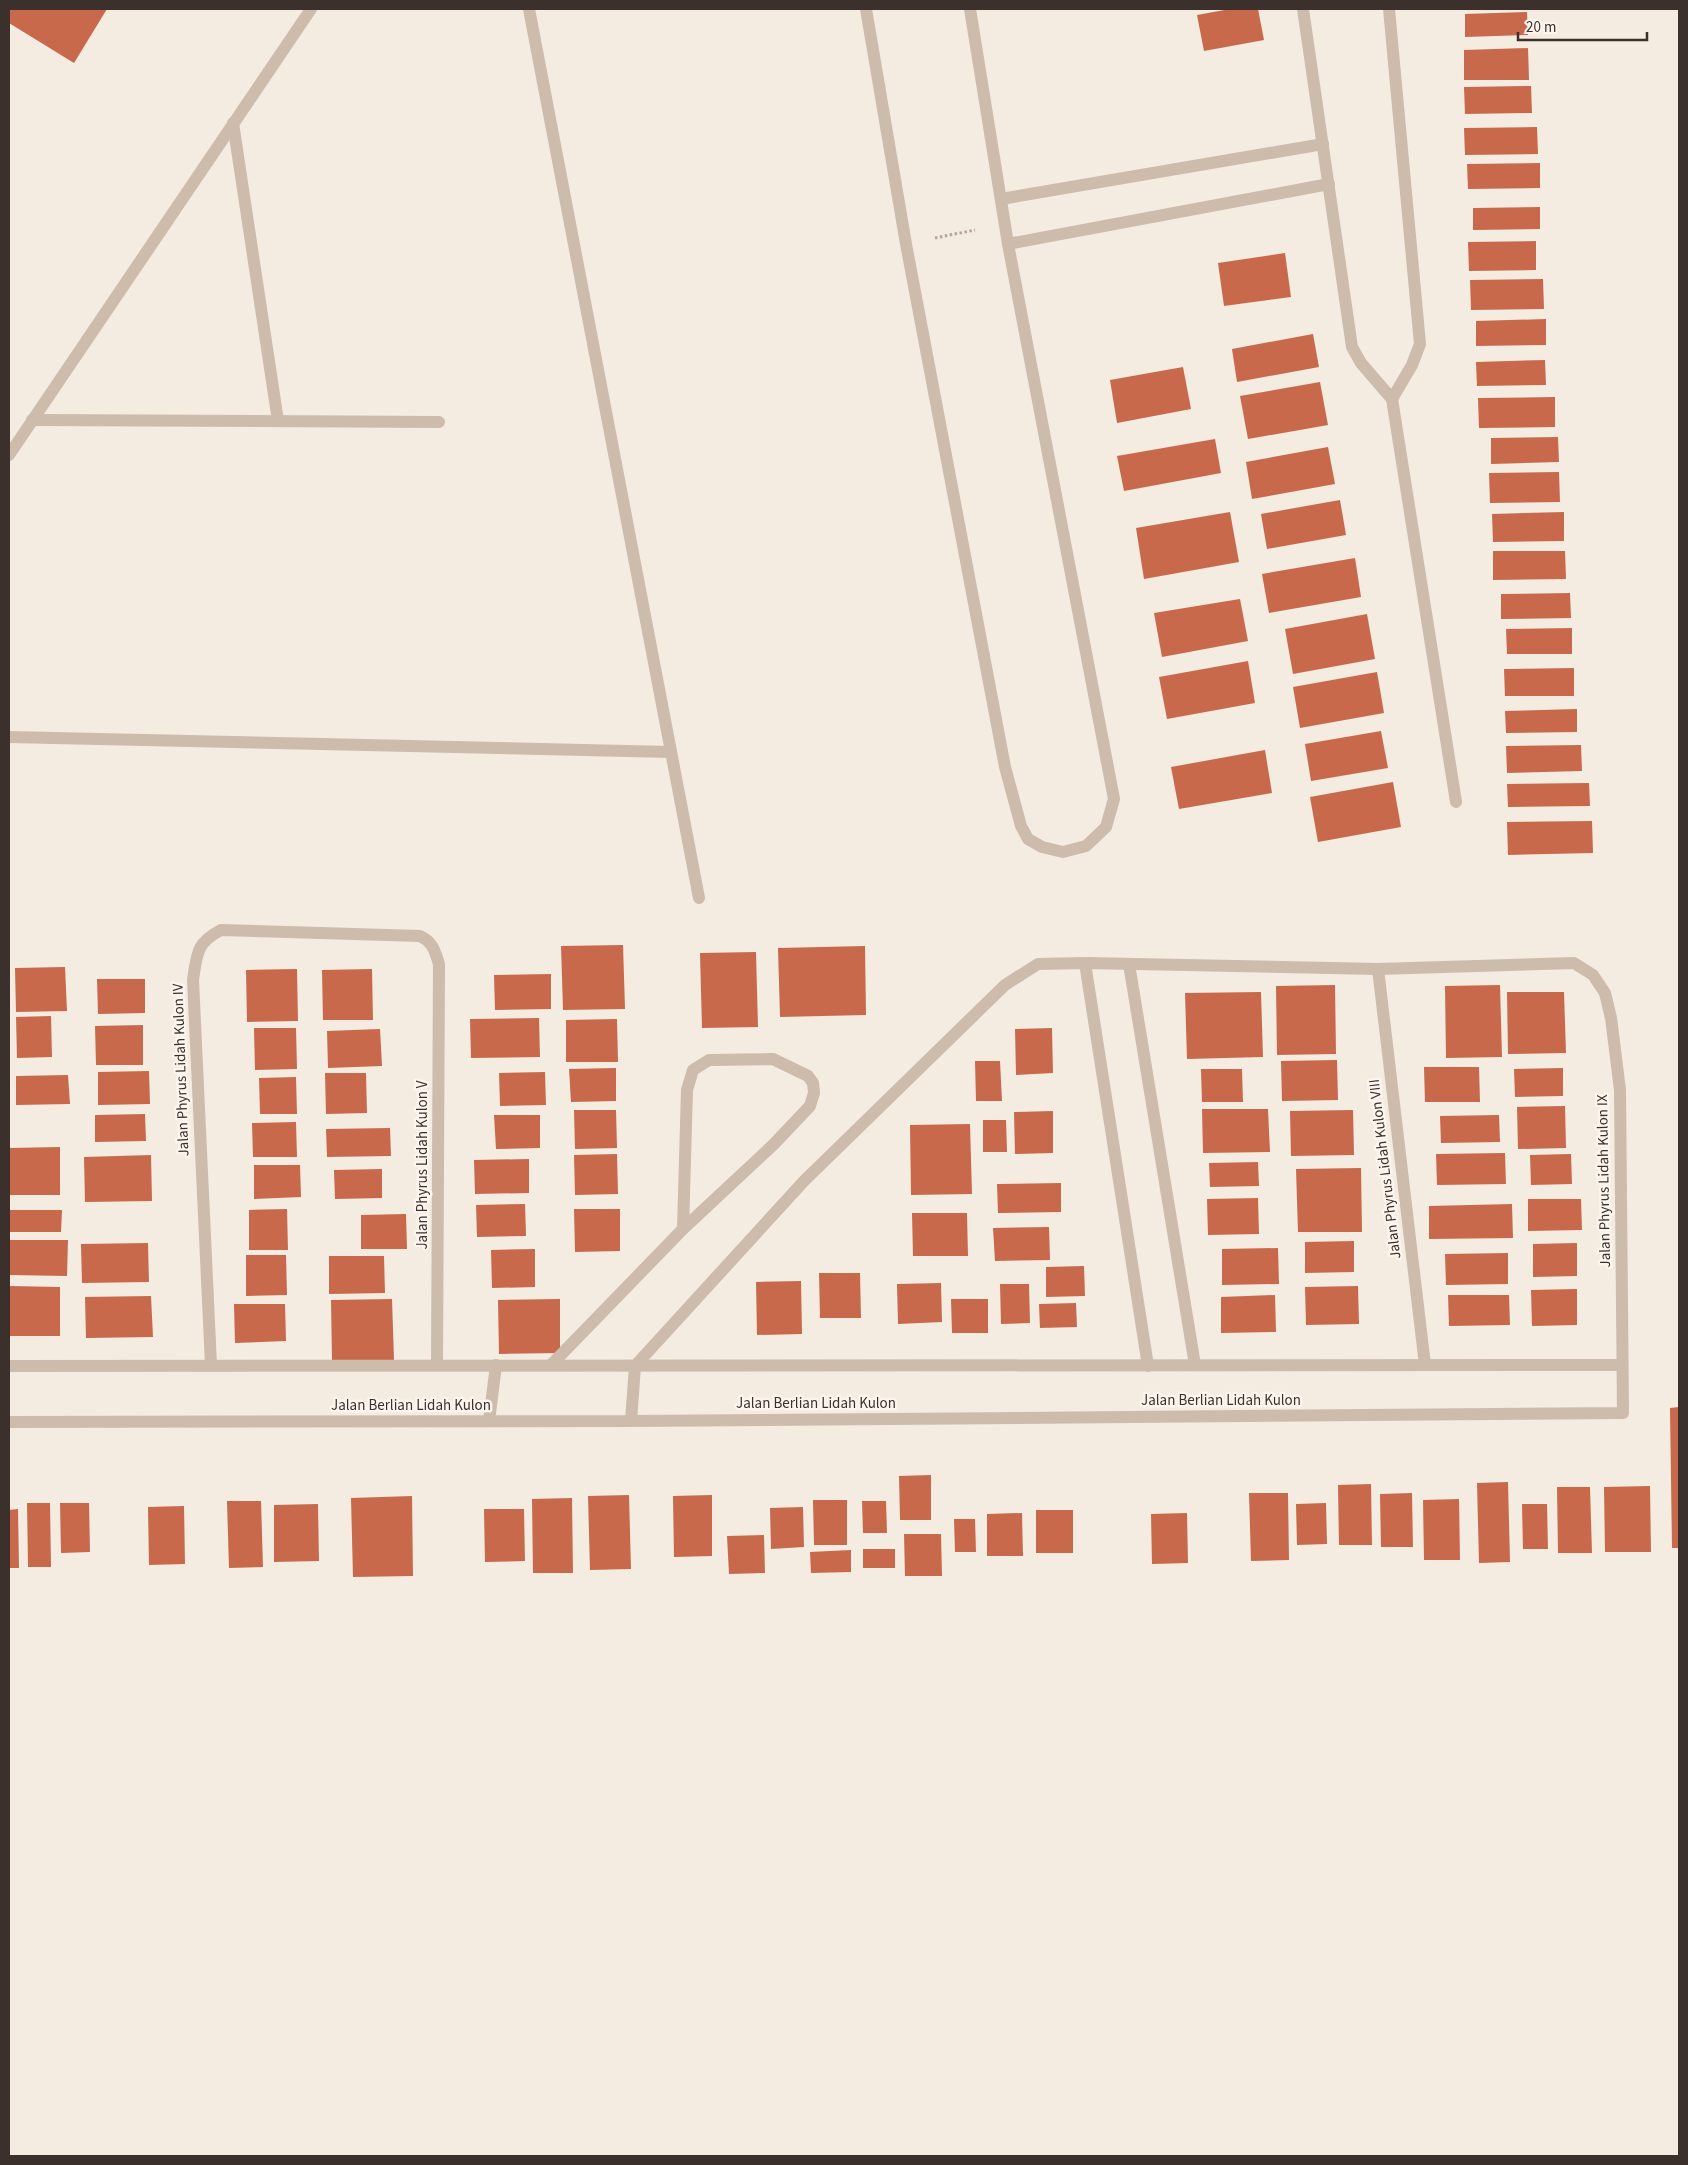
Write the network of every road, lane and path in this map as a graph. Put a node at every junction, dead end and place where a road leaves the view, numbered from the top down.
1 (310, 9) edge
2 (529, 9) edge
3 (866, 9) edge
4 (970, 9) edge
5 (1303, 9) edge
6 (1389, 9) edge
7 (233, 123) junction
8 (1323, 144) junction
9 (1328, 184) junction
10 (1000, 199) junction
11 (1005, 224) junction
12 (906, 244) junction
13 (1008, 244) junction
14 (1392, 399) junction
15 (32, 420) junction
16 (278, 421) junction
17 (438, 422) dead end
18 (9, 455) edge
19 (9, 737) edge
20 (671, 752) junction
21 (1456, 802) dead end
22 (699, 898) dead end
23 (1085, 963) junction
24 (439, 964) joint
25 (1129, 964) junction
26 (1378, 969) junction
27 (683, 1229) junction
28 (496, 1365) junction
29 (1195, 1365) junction
30 (1425, 1365) junction
31 (1622, 1365) junction
32 (9, 1366) edge
33 (211, 1366) junction
34 (437, 1366) junction
35 (550, 1366) junction
36 (635, 1366) junction
37 (1148, 1366) junction
38 (1623, 1413) joint
39 (489, 1421) junction
40 (631, 1421) junction
41 (9, 1422) edge

1 - 7 street
2 - 20 street
3 - 12 street
4 - 10 street
5 - 8 street
6 - 14 street
7 - 15 street
7 - 16 street
8 - 9 street
8 - 10 street
9 - 13 street
9 - 14 street
10 - 11 street
11 - 12 path
11 - 13 street
12 - 13 street
14 - 21 street
15 - 16 street
15 - 18 street
16 - 17 street
19 - 20 street
20 - 22 street
23 - 25 street
23 - 36 street
23 - 37 street
24 - 33 street, Jalan Phyrus Lidah Kulon IV
24 - 34 street, Jalan Phyrus Lidah Kulon V
25 - 26 street
25 - 29 street
26 - 30 street, Jalan Phyrus Lidah Kulon VIII
26 - 31 street, Jalan Phyrus Lidah Kulon IX
27 - 27 street
27 - 35 street
28 - 34 street
28 - 35 street
28 - 39 street
29 - 30 street
29 - 37 street
30 - 31 street
31 - 38 street, Jalan Phyrus Lidah Kulon IX
32 - 33 street
33 - 34 street
35 - 36 street
36 - 37 street
36 - 40 street
38 - 40 street, Jalan Berlian Lidah Kulon
39 - 40 street, Jalan Berlian Lidah Kulon
39 - 41 street, Jalan Berlian Lidah Kulon

